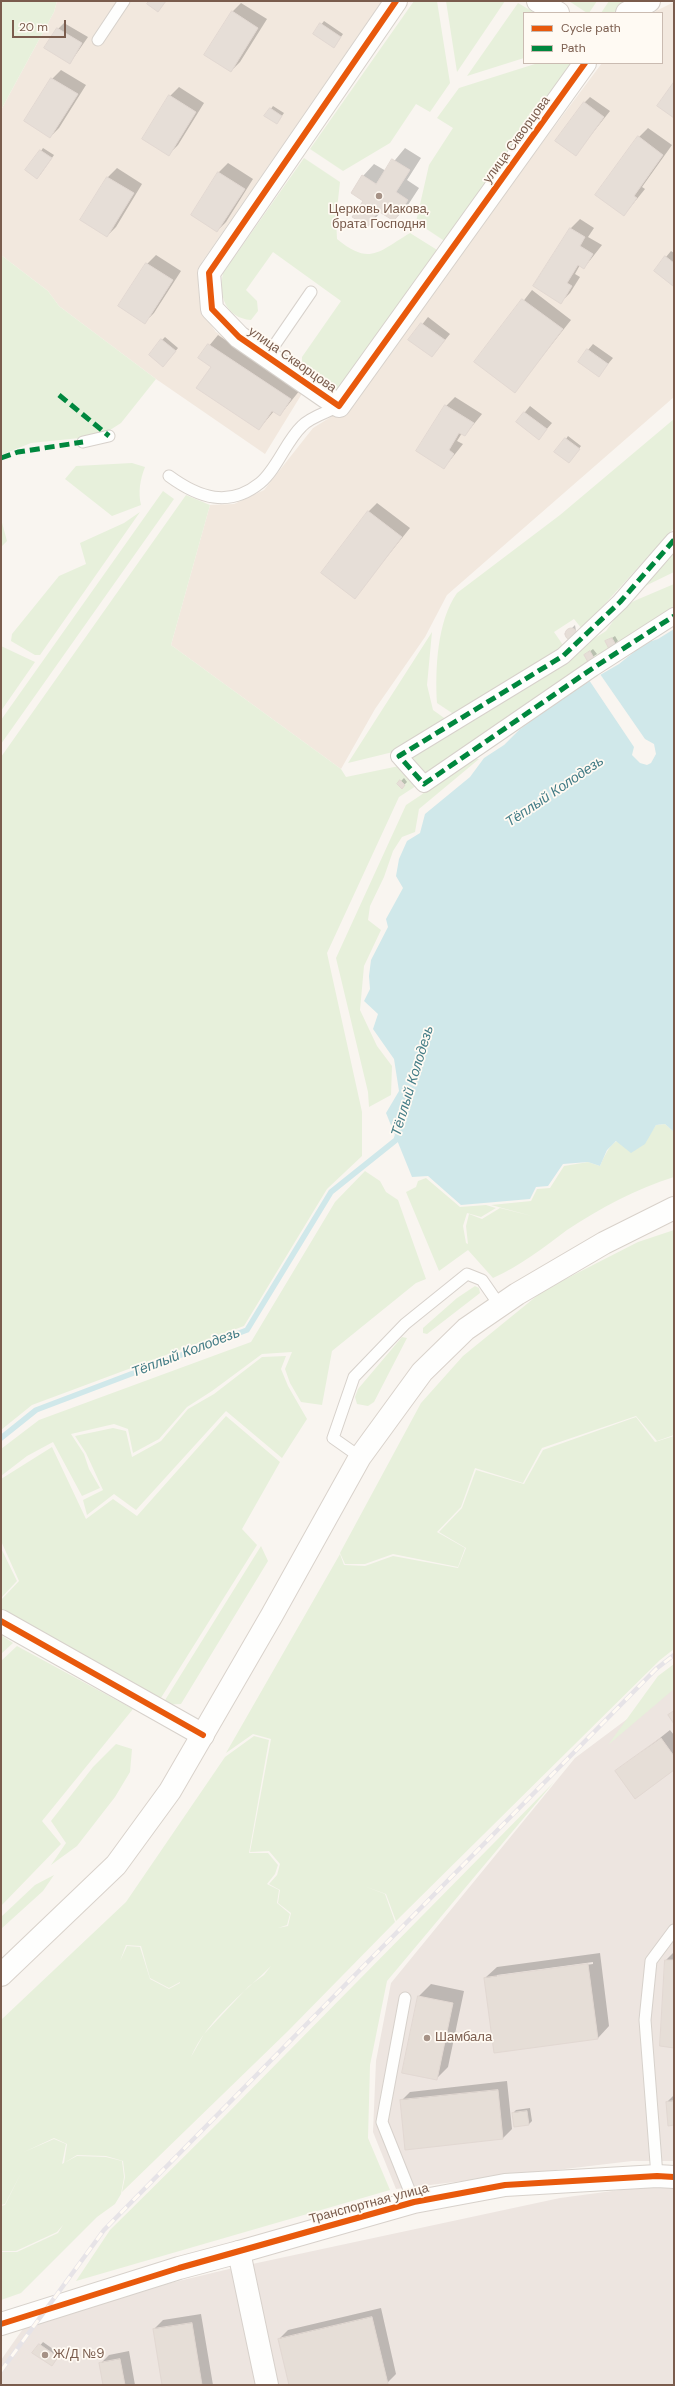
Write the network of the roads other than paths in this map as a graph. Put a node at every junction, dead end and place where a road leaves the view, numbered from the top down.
1 (124, 1) edge
2 (396, 1) edge
3 (538, 1) edge
4 (649, 1) edge
5 (556, 12) edge
6 (629, 12) edge
7 (98, 40) dead end
8 (584, 64) edge
9 (310, 292) dead end
10 (267, 356) junction
11 (339, 406) junction
12 (109, 436) dead end
13 (83, 442) dead end
14 (169, 476) dead end
15 (674, 540) edge
16 (674, 616) edge
17 (674, 1208) edge
18 (500, 1306) junction
19 (360, 1457) junction
20 (1, 1621) edge
21 (203, 1735) junction
22 (674, 1930) edge
23 (1, 1975) edge
24 (405, 1998) dead end
25 (666, 2176) edge
26 (414, 2202) junction
27 (239, 2252) junction
28 (8, 2321) edge
29 (267, 2385) edge

1 - 7 lane
2 - 10 street, улица Скворцова
3 - 5 street
4 - 6 street
8 - 11 street, улица Скворцова
9 - 10 lane
10 - 11 street, улица Скворцова
11 - 14 lane
12 - 13 lane
15 - 16 street
17 - 18 street
18 - 19 street
18 - 19 lane
19 - 21 street
20 - 21 street
21 - 23 street
22 - 25 lane
24 - 26 lane
25 - 26 street, Транспортная улица
26 - 27 street, Транспортная улица
27 - 28 street, Транспортная улица
27 - 29 street

